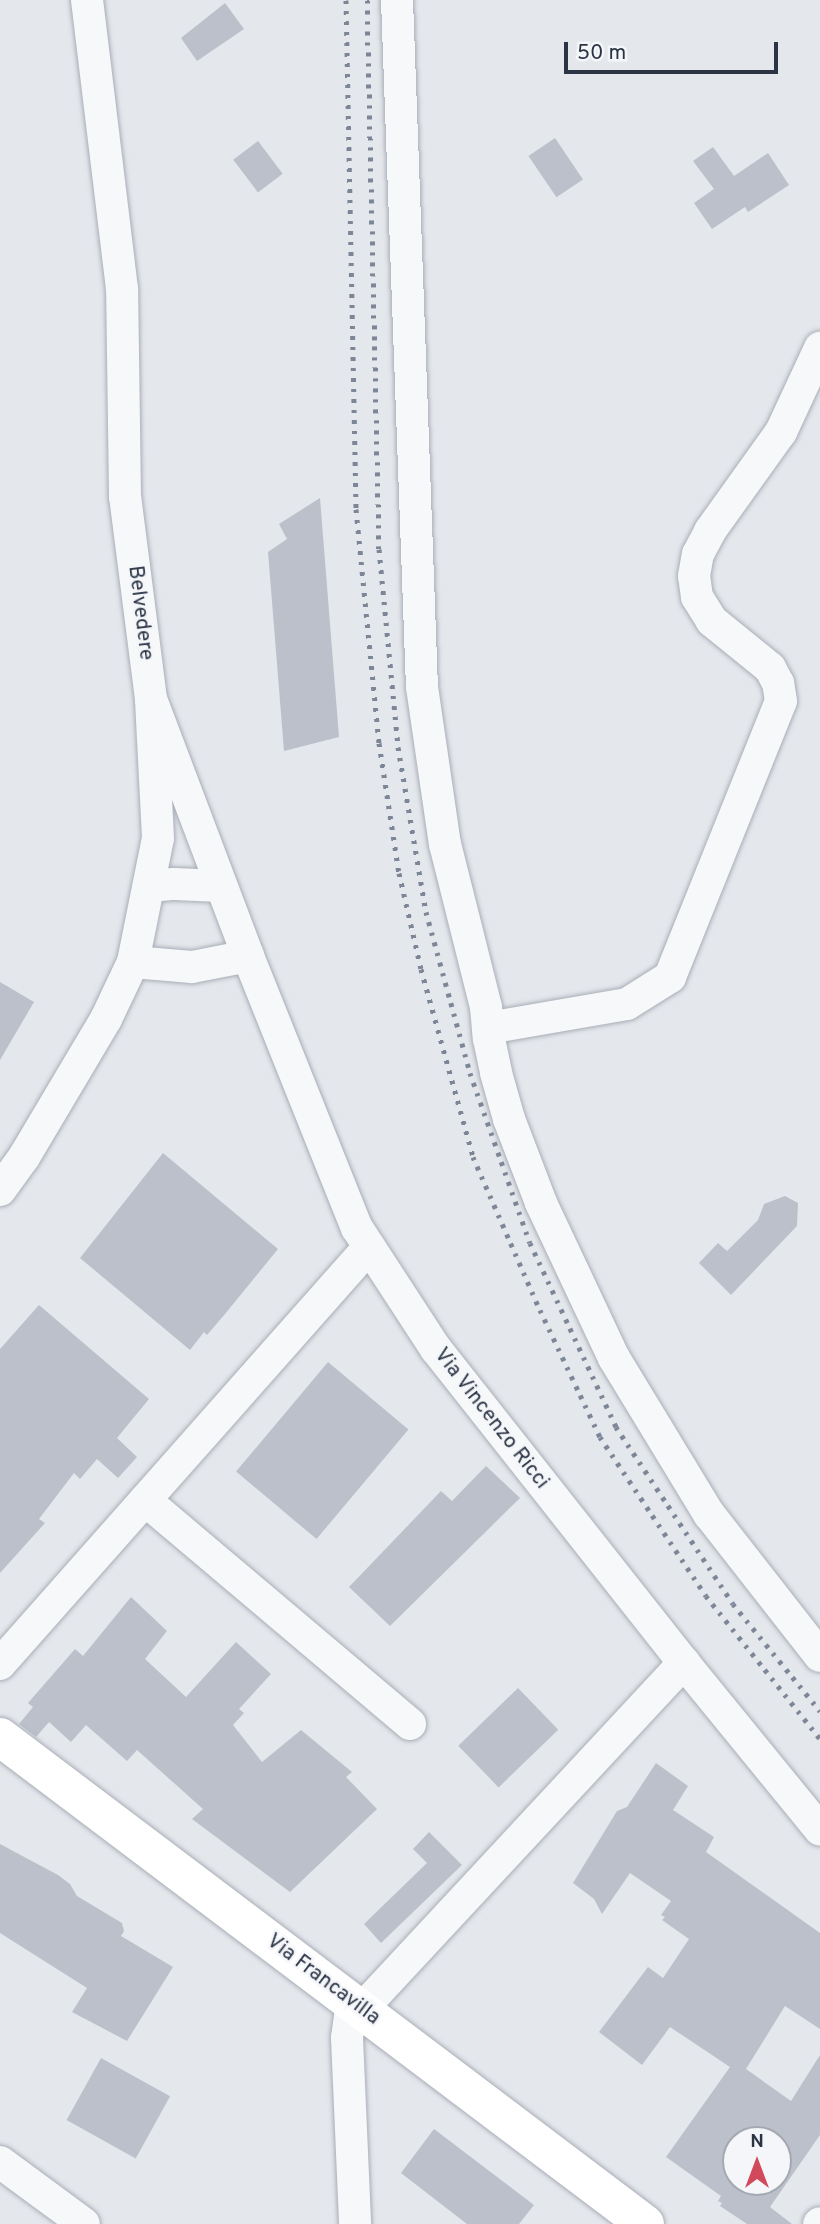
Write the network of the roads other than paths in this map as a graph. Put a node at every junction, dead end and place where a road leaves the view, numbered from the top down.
1 (87, 0) edge
2 (397, 0) edge
3 (820, 348) edge
4 (151, 699) junction
5 (149, 886) junction
6 (221, 886) junction
7 (248, 956) junction
8 (133, 962) junction
9 (488, 1028) junction
10 (0, 1190) edge
11 (369, 1247) junction
12 (145, 1500) junction
13 (820, 1656) edge
14 (684, 1663) junction
15 (0, 1664) edge
16 (410, 1724) dead end
17 (0, 1737) edge
18 (820, 1830) edge
19 (357, 2006) junction
20 (0, 2162) edge
21 (84, 2224) edge
22 (355, 2224) edge
23 (645, 2224) edge

1 - 4 street, Belvedere
2 - 9 street
3 - 9 street
4 - 5 street, Belvedere
4 - 6 street, Via Vincenzo Ricci
5 - 6 street
5 - 8 street, Belvedere
6 - 7 street, Via Vincenzo Ricci
7 - 8 street
7 - 11 street, Via Vincenzo Ricci
8 - 10 street, Belvedere
9 - 13 street
11 - 12 street
11 - 14 street, Via Vincenzo Ricci
12 - 15 street
12 - 16 street
14 - 18 street, Via Vincenzo Ricci
14 - 19 street
17 - 19 street, Via Francavilla
19 - 22 street
19 - 23 street, Via Francavilla
20 - 21 street

